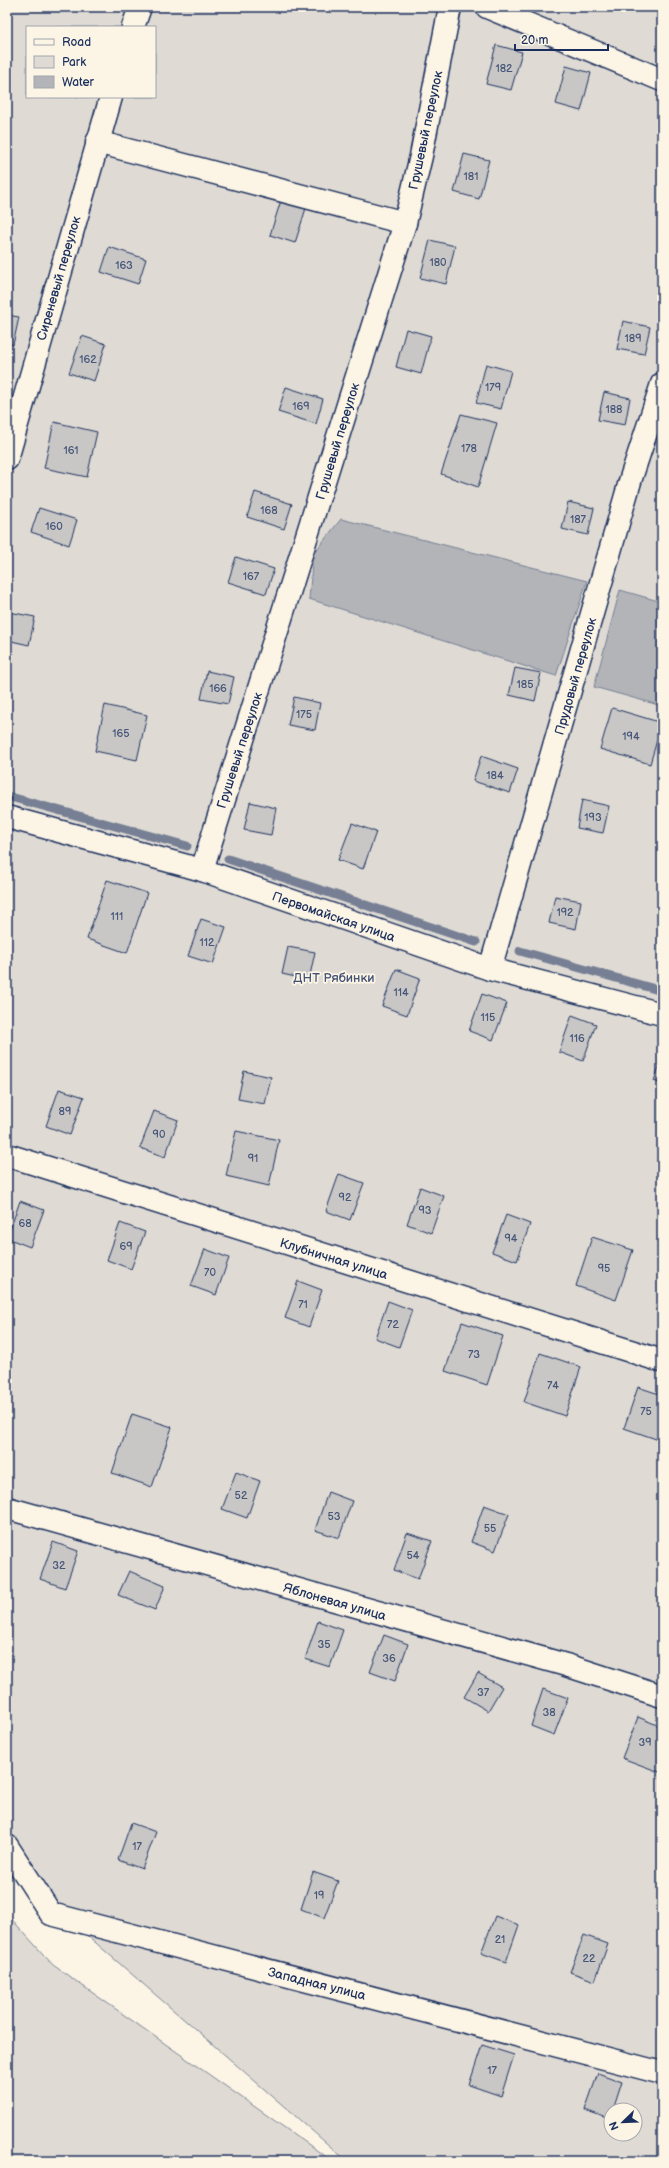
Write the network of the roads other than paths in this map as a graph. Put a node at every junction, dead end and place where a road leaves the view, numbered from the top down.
1 (140, 7) edge
2 (450, 7) edge
3 (487, 7) edge
4 (134, 26) edge
5 (662, 80) edge
6 (111, 98) edge
7 (97, 142) junction
8 (405, 223) junction
9 (662, 384) edge
10 (7, 459) edge
11 (7, 817) edge
12 (202, 870) junction
13 (490, 969) junction
14 (662, 1014) edge
15 (7, 1155) edge
16 (662, 1361) edge
17 (7, 1508) edge
18 (662, 1696) edge
19 (7, 1846) edge
20 (662, 2073) edge

1 - 4 street
2 - 8 street, Грушевый переулок
3 - 5 street
6 - 7 street, Сиреневый переулок
7 - 8 street
7 - 10 street, Сиреневый переулок
8 - 12 street, Грушевый переулок
9 - 13 street, Прудовый переулок
11 - 12 street, Первомайская улица
12 - 13 street, Первомайская улица
13 - 14 street, Первомайская улица
15 - 16 street, Клубничная улица
17 - 18 street, Яблоневая улица
19 - 20 street, Западная улица

